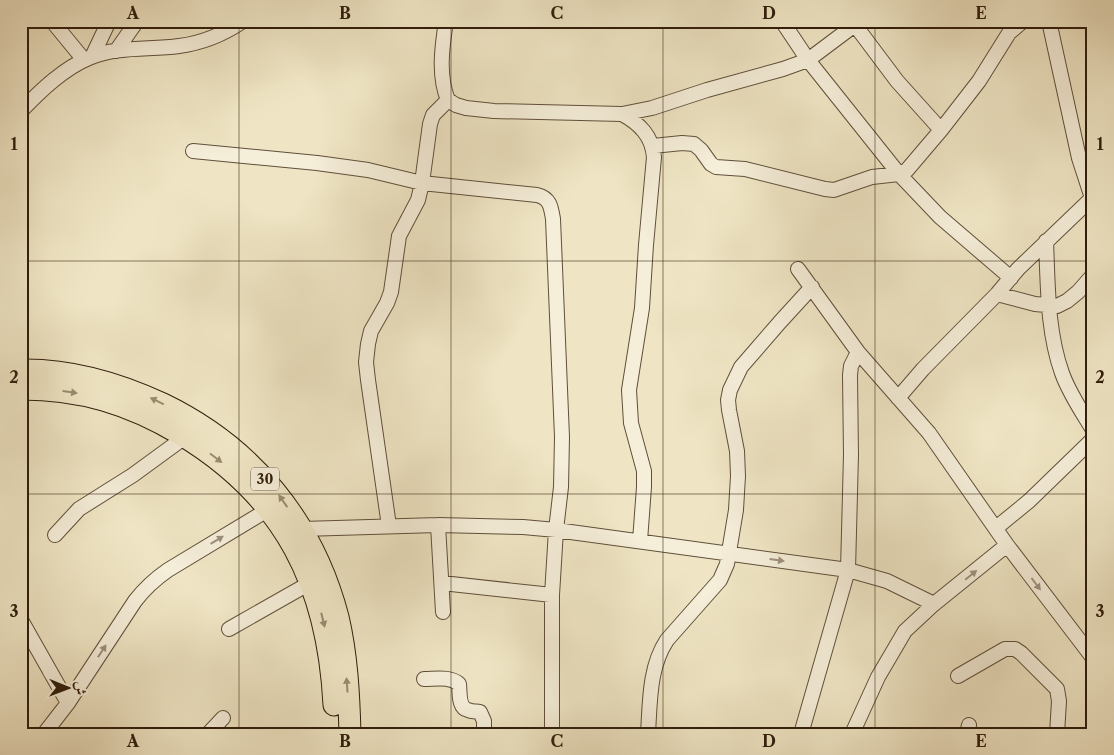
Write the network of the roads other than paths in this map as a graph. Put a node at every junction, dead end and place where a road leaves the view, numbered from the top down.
1 (52, 21) edge
2 (108, 21) edge
3 (137, 21) edge
4 (243, 21) edge
5 (446, 21) edge
6 (782, 21) edge
7 (1023, 21) edge
8 (1049, 21) edge
9 (857, 23) edge
10 (116, 51) junction
11 (88, 58) junction
12 (808, 60) junction
13 (448, 100) junction
14 (21, 111) edge
15 (622, 114) junction
16 (941, 130) junction
17 (653, 146) junction
18 (192, 151) dead end
19 (899, 174) junction
20 (422, 183) junction
21 (1092, 198) edge
22 (1046, 241) junction
23 (798, 269) dead end
24 (1093, 275) edge
25 (1011, 278) junction
26 (812, 287) junction
27 (997, 294) junction
28 (1049, 306) junction
29 (858, 352) junction
30 (21, 370) edge
31 (21, 389) edge
32 (898, 398) junction
33 (1093, 430) edge
34 (185, 437) junction
35 (1093, 439) edge
36 (269, 509) junction
37 (438, 525) junction
38 (389, 526) junction
39 (996, 528) junction
40 (302, 529) junction
41 (556, 530) junction
42 (55, 535) dead end
43 (640, 541) junction
44 (1007, 545) junction
45 (728, 553) junction
46 (848, 570) junction
47 (442, 582) junction
48 (310, 583) junction
49 (552, 595) junction
50 (934, 604) junction
51 (443, 612) dead end
52 (21, 620) edge
53 (229, 629) dead end
54 (1093, 658) edge
55 (958, 676) dead end
56 (424, 679) dead end
57 (68, 704) junction
58 (223, 718) dead end
59 (44, 734) edge
60 (208, 734) edge
61 (336, 734) edge
62 (350, 734) edge
63 (484, 734) edge
64 (552, 734) edge
65 (648, 734) edge
66 (801, 734) edge
67 (852, 734) edge
68 (1057, 734) edge

1 - 11 street
2 - 11 street
3 - 10 street
4 - 10 street
5 - 13 street
6 - 12 street
7 - 16 street
8 - 21 street
9 - 12 street
9 - 16 street
10 - 11 street
11 - 14 street
12 - 15 street
12 - 19 street
13 - 15 street
13 - 20 street
15 - 17 street
16 - 19 street
17 - 19 street
17 - 43 street
18 - 20 street
19 - 25 street
20 - 38 street
20 - 41 street
21 - 22 street
22 - 25 street
22 - 28 street
23 - 26 street
24 - 28 street
25 - 27 street
26 - 29 street
26 - 45 street
27 - 28 street
27 - 32 street
28 - 33 street
29 - 32 street
29 - 46 street
40 -> 30 main road, 30
31 -> 34 main road, 30
32 - 39 street
34 -> 36 main road, 30
34 - 42 street
35 - 39 street
36 - 48 main road, 30
57 -> 36 street
37 - 38 street
37 - 41 street
37 - 47 street
38 - 40 street
39 - 44 street
62 -> 40 main road, 30
41 - 43 street
41 - 49 street
43 - 45 street
50 -> 44 street
44 -> 54 street
45 -> 46 street
45 - 65 street
46 - 50 street
46 - 66 street
47 - 49 street
47 - 51 street
48 - 53 street
48 -> 61 main road, 30
49 - 64 street
50 - 67 street
52 - 57 street
55 - 68 street
56 - 63 street
57 - 59 street
58 - 60 street

